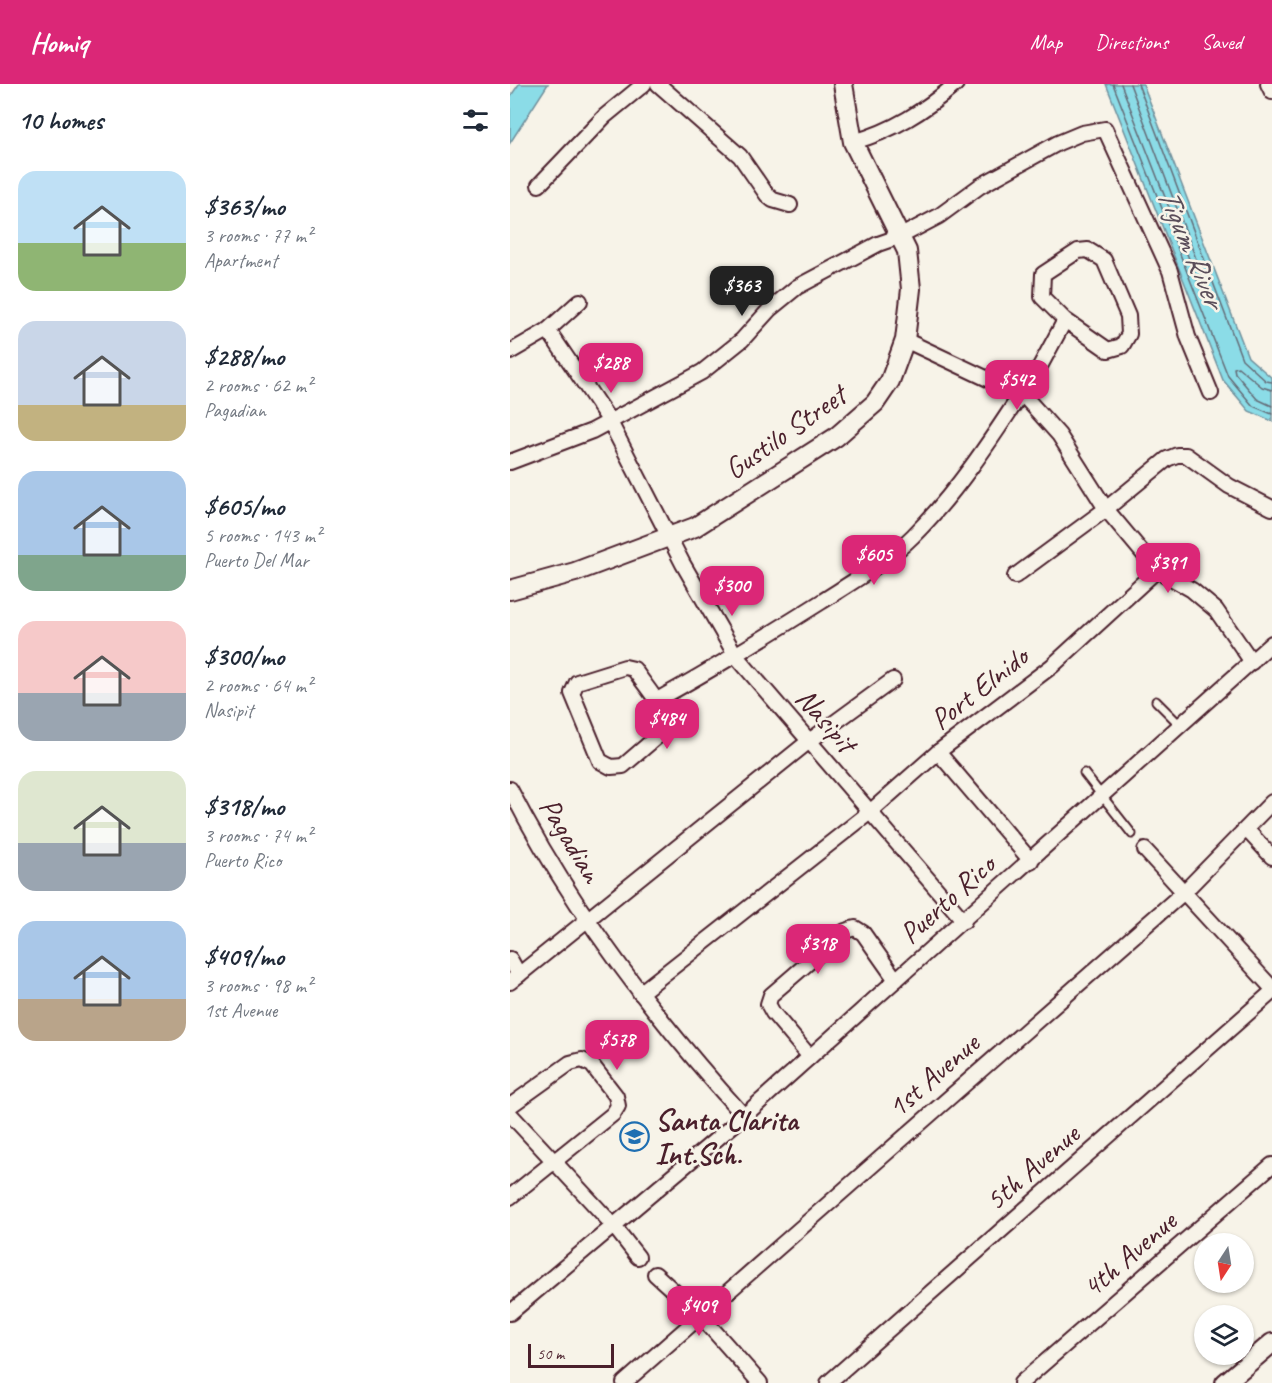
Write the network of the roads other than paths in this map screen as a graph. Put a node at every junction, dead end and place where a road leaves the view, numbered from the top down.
1 (644, 84) edge
2 (658, 84) edge
3 (843, 84) edge
4 (956, 84) edge
5 (1268, 84) edge
6 (1272, 92) edge
7 (853, 142) junction
8 (539, 185) dead end
9 (790, 205) dead end
10 (901, 236) junction
11 (580, 301) dead end
12 (1065, 320) junction
13 (548, 330) junction
14 (905, 340) junction
15 (510, 352) edge
16 (1211, 393) dead end
17 (1022, 395) junction
18 (609, 420) junction
19 (510, 462) edge
20 (1272, 508) edge
21 (1106, 509) junction
22 (670, 538) junction
23 (1157, 570) junction
24 (1015, 576) dead end
25 (510, 590) edge
26 (1272, 644) edge
27 (736, 656) junction
28 (1252, 662) junction
29 (893, 680) dead end
30 (657, 700) junction
31 (1156, 701) dead end
32 (1179, 724) junction
33 (808, 742) junction
34 (938, 752) junction
35 (1084, 773) dead end
36 (510, 789) edge
37 (1104, 797) junction
38 (1272, 802) edge
39 (870, 812) junction
40 (1246, 829) junction
41 (1132, 834) dead end
42 (1145, 850) dead end
43 (1272, 857) edge
44 (1031, 861) junction
45 (1185, 891) junction
46 (587, 919) junction
47 (964, 921) junction
48 (510, 959) edge
49 (515, 978) edge
50 (896, 980) junction
51 (1272, 990) edge
52 (640, 993) junction
53 (810, 1057) junction
54 (510, 1106) edge
55 (510, 1114) edge
56 (744, 1116) junction
57 (552, 1161) junction
58 (1272, 1165) edge
59 (510, 1197) edge
60 (613, 1225) junction
61 (638, 1257) dead end
62 (655, 1274) dead end
63 (510, 1313) edge
64 (700, 1315) junction
65 (1272, 1343) edge
66 (624, 1383) edge
67 (760, 1383) edge
68 (828, 1383) edge
69 (1021, 1383) edge
70 (1225, 1383) edge

1 - 8 street
2 - 9 street
3 - 7 street, Gustilo Street
4 - 7 street
5 - 6 street
7 - 10 street, Gustilo Street
10 - 14 street, Gustilo Street
10 - 16 street
10 - 18 street
11 - 13 street
12 - 12 street
12 - 17 street
13 - 15 street
13 - 18 street
14 - 17 street
14 - 22 street, Gustilo Street
17 - 21 street
17 - 27 street
18 - 19 street
18 - 22 street
20 - 21 street
21 - 23 street
21 - 24 street
22 - 25 street, Gustilo Street
22 - 27 street, Nasipit
23 - 28 street
23 - 34 street, Port Elnido
26 - 28 street, Puerto Rico
27 - 30 street
27 - 33 street, Nasipit
28 - 32 street, Puerto Rico
29 - 33 street
30 - 30 street
31 - 32 lane
32 - 37 street, Puerto Rico
33 - 39 street, Nasipit
33 - 46 street
34 - 39 street
34 - 44 street, Port Elnido
35 - 37 lane
36 - 46 street, Pagadian
37 - 41 lane
37 - 44 street, Puerto Rico
38 - 40 street, 1st Avenue
39 - 47 street, Nasipit
39 - 52 street
40 - 43 street
40 - 45 street, 1st Avenue
42 - 45 street
44 - 47 street, Puerto Rico
45 - 51 street
45 - 64 street, 1st Avenue
46 - 49 street
46 - 52 street, Pagadian
47 - 50 street, Puerto Rico
48 - 49 street
50 - 53 street, Puerto Rico
50 - 53 street
51 - 68 street, 5th Avenue
52 - 56 street, Pagadian
53 - 56 street, Puerto Rico
54 - 57 street
55 - 57 street
56 - 60 street, Puerto Rico
57 - 59 street
57 - 60 street
58 - 69 street, 4th Avenue
60 - 61 street
60 - 63 street, Puerto Rico
62 - 64 street
64 - 66 street, 1st Avenue
64 - 67 street
65 - 70 street

